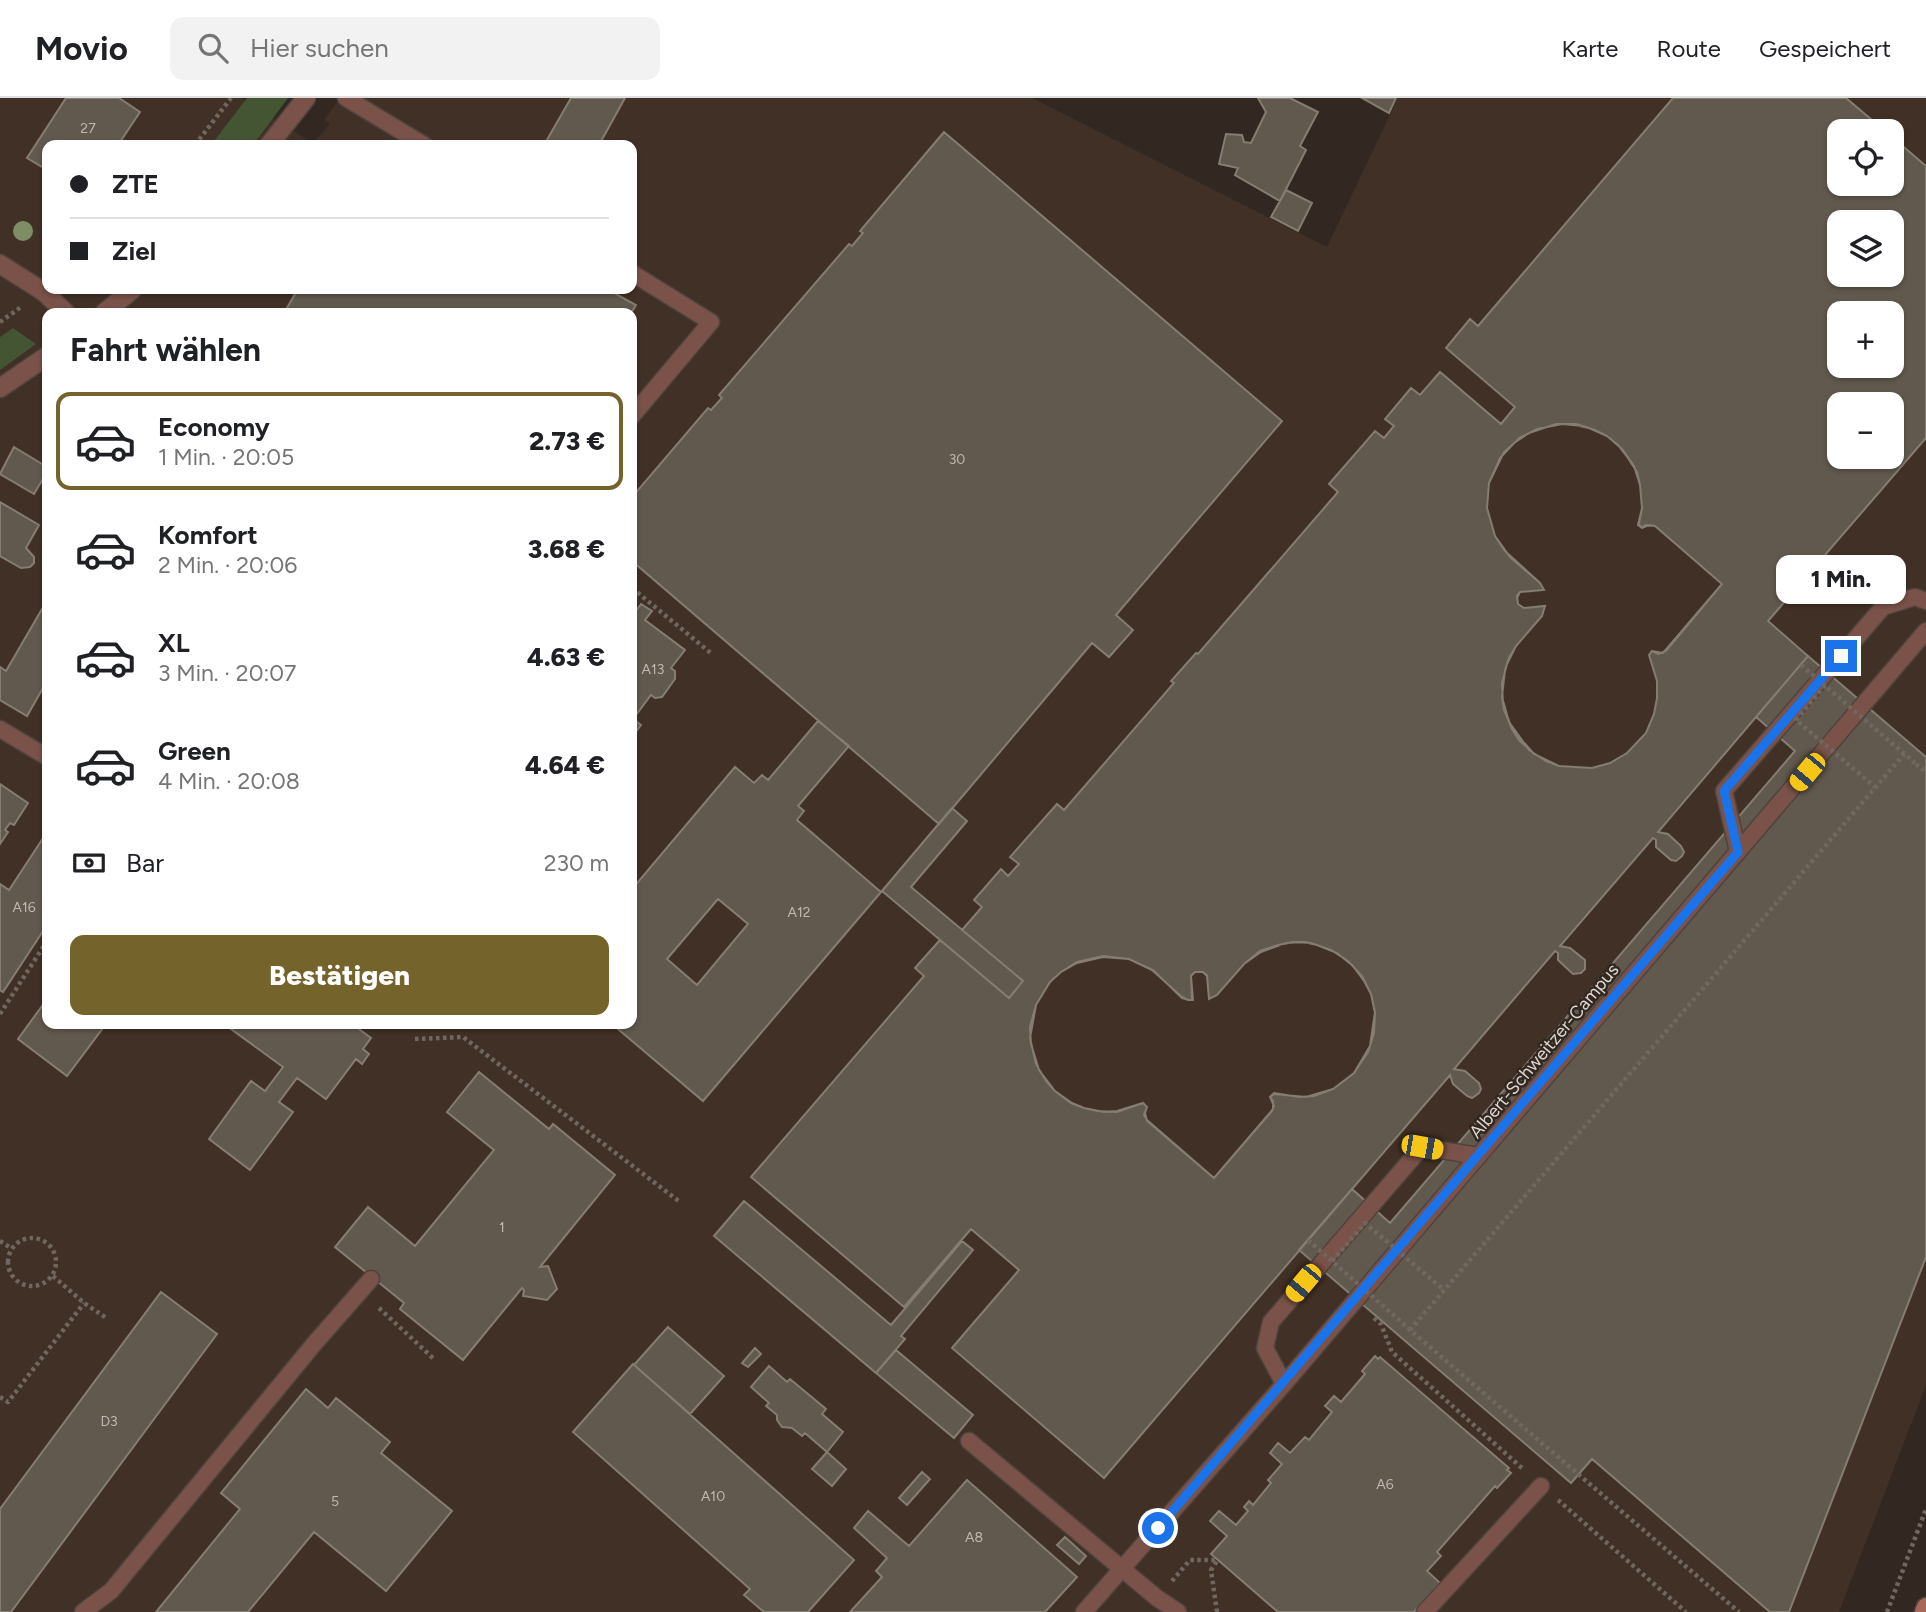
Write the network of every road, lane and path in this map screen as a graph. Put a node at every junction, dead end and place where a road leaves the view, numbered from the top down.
1 (231, 98) edge
2 (306, 98) edge
3 (346, 98) edge
4 (199, 140) edge
5 (273, 140) edge
6 (416, 140) edge
7 (0, 264) edge
8 (637, 276) edge
9 (42, 291) edge
10 (46, 294) edge
11 (127, 294) edge
12 (61, 308) edge
13 (110, 308) edge
14 (42, 359) edge
15 (0, 388) edge
16 (637, 410) edge
17 (637, 592) edge
18 (1926, 601) edge
19 (1926, 631) edge
20 (712, 654) dead end
21 (1801, 665) dead end
22 (1825, 685) junction
23 (0, 729) edge
24 (42, 754) edge
25 (1905, 754) junction
26 (1926, 772) edge
27 (1875, 787) junction
28 (1738, 852) junction
29 (42, 949) edge
30 (0, 1014) edge
31 (415, 1039) dead end
32 (1479, 1156) junction
33 (680, 1202) dead end
34 (1308, 1240) dead end
35 (0, 1241) edge
36 (11, 1248) junction
37 (1332, 1261) junction
38 (53, 1276) junction
39 (371, 1279) dead end
40 (1444, 1290) junction
41 (357, 1296) junction
42 (1354, 1301) junction
43 (84, 1303) junction
44 (108, 1319) dead end
45 (1410, 1330) junction
46 (435, 1360) dead end
47 (1284, 1384) junction
48 (0, 1397) edge
49 (969, 1441) dead end
50 (1541, 1486) junction
51 (1926, 1509) edge
52 (1190, 1560) dead end
53 (1123, 1569) junction
54 (1926, 1607) edge
55 (83, 1612) edge
56 (1084, 1612) edge
57 (1178, 1612) edge
58 (1217, 1612) edge
59 (1425, 1612) edge
60 (1686, 1612) edge
61 (1739, 1612) edge
62 (1887, 1612) edge
63 (1924, 1612) edge

1 - 4 path
2 - 5 street
3 - 6 lane
7 - 9 street
8 - 16 lane
10 - 12 street
11 - 13 street
14 - 15 street
17 - 20 path
18 - 28 lane
19 - 28 lane, Albert-Schweitzer-Campus
21 - 22 path, bridge
22 - 25 path, bridge
22 - 27 path, bridge
23 - 24 lane
25 - 26 path, bridge
25 - 27 path
27 - 40 path
28 - 32 lane, Albert-Schweitzer-Campus
29 - 30 path
31 - 33 path
32 - 42 lane, Albert-Schweitzer-Campus
32 - 47 lane
34 - 37 path, bridge
35 - 36 path
36 - 38 path
36 - 38 path
37 - 40 path, bridge
37 - 45 path, bridge
38 - 43 path
39 - 41 lane
40 - 45 path
41 - 46 path
41 - 55 lane
42 - 47 lane, Albert-Schweitzer-Campus
42 - 50 path
43 - 44 path
43 - 48 path
45 - 61 path, bridge
47 - 53 lane, Albert-Schweitzer-Campus
49 - 53 lane
50 - 59 lane
50 - 60 path
51 - 62 path
52 - 58 path
53 - 56 lane, Albert-Schweitzer-Campus
53 - 57 lane
54 - 63 street

